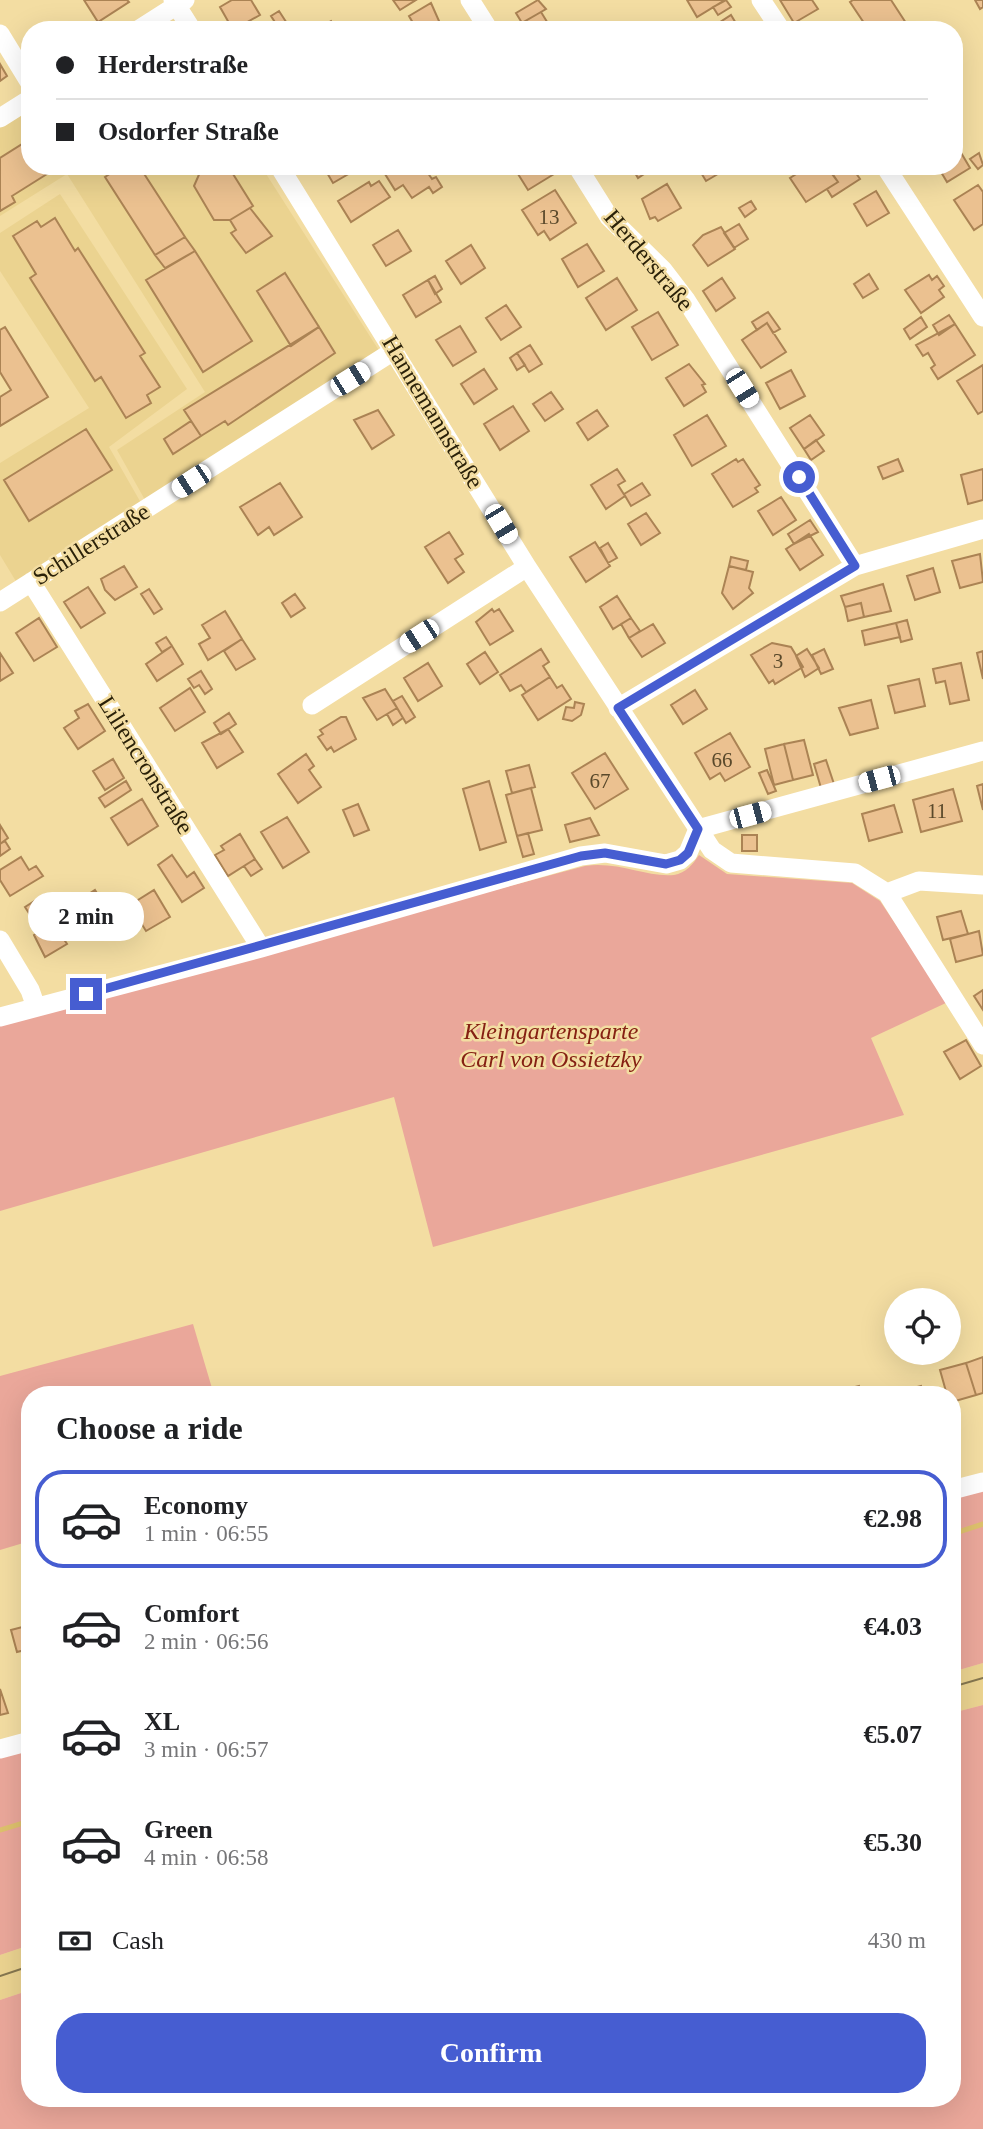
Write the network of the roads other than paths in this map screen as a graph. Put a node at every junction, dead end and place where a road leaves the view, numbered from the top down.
1 (470, 0) edge
2 (761, 0) edge
3 (178, 2) edge
4 (151, 21) edge
5 (188, 21) edge
6 (483, 21) edge
7 (775, 21) edge
8 (0, 34) edge
9 (21, 68) edge
10 (21, 105) edge
11 (0, 118) edge
12 (285, 175) edge
13 (583, 175) edge
14 (891, 175) edge
15 (983, 317) edge
16 (395, 350) junction
17 (983, 529) edge
18 (855, 566) junction
19 (527, 567) junction
20 (31, 582) junction
21 (0, 602) edge
22 (312, 705) dead end
23 (618, 708) junction
24 (983, 751) edge
25 (698, 829) junction
26 (983, 886) edge
27 (887, 892) junction
28 (0, 940) edge
29 (261, 948) junction
30 (36, 1007) junction
31 (0, 1017) edge
32 (983, 1045) edge
33 (983, 1482) edge
34 (961, 1488) edge
35 (21, 1743) edge
36 (0, 1749) edge

1 - 6 street
2 - 7 street
3 - 4 street
3 - 5 street
8 - 9 street
10 - 11 street
12 - 16 street, Hannemannstraße
13 - 18 street, Herderstraße
14 - 15 street
16 - 19 street, Hannemannstraße
16 - 20 street, Schillerstraße
17 - 18 street
18 - 23 street
19 - 22 street
19 - 23 street, Hannemannstraße
20 - 21 street, Schillerstraße
20 - 29 street, Liliencronstraße
23 - 25 street, Hannemannstraße
24 - 25 street
25 - 27 street, Hannemannstraße
25 - 29 street
26 - 27 street
27 - 32 street
28 - 30 street
29 - 30 street
30 - 31 street
33 - 34 street
35 - 36 street

